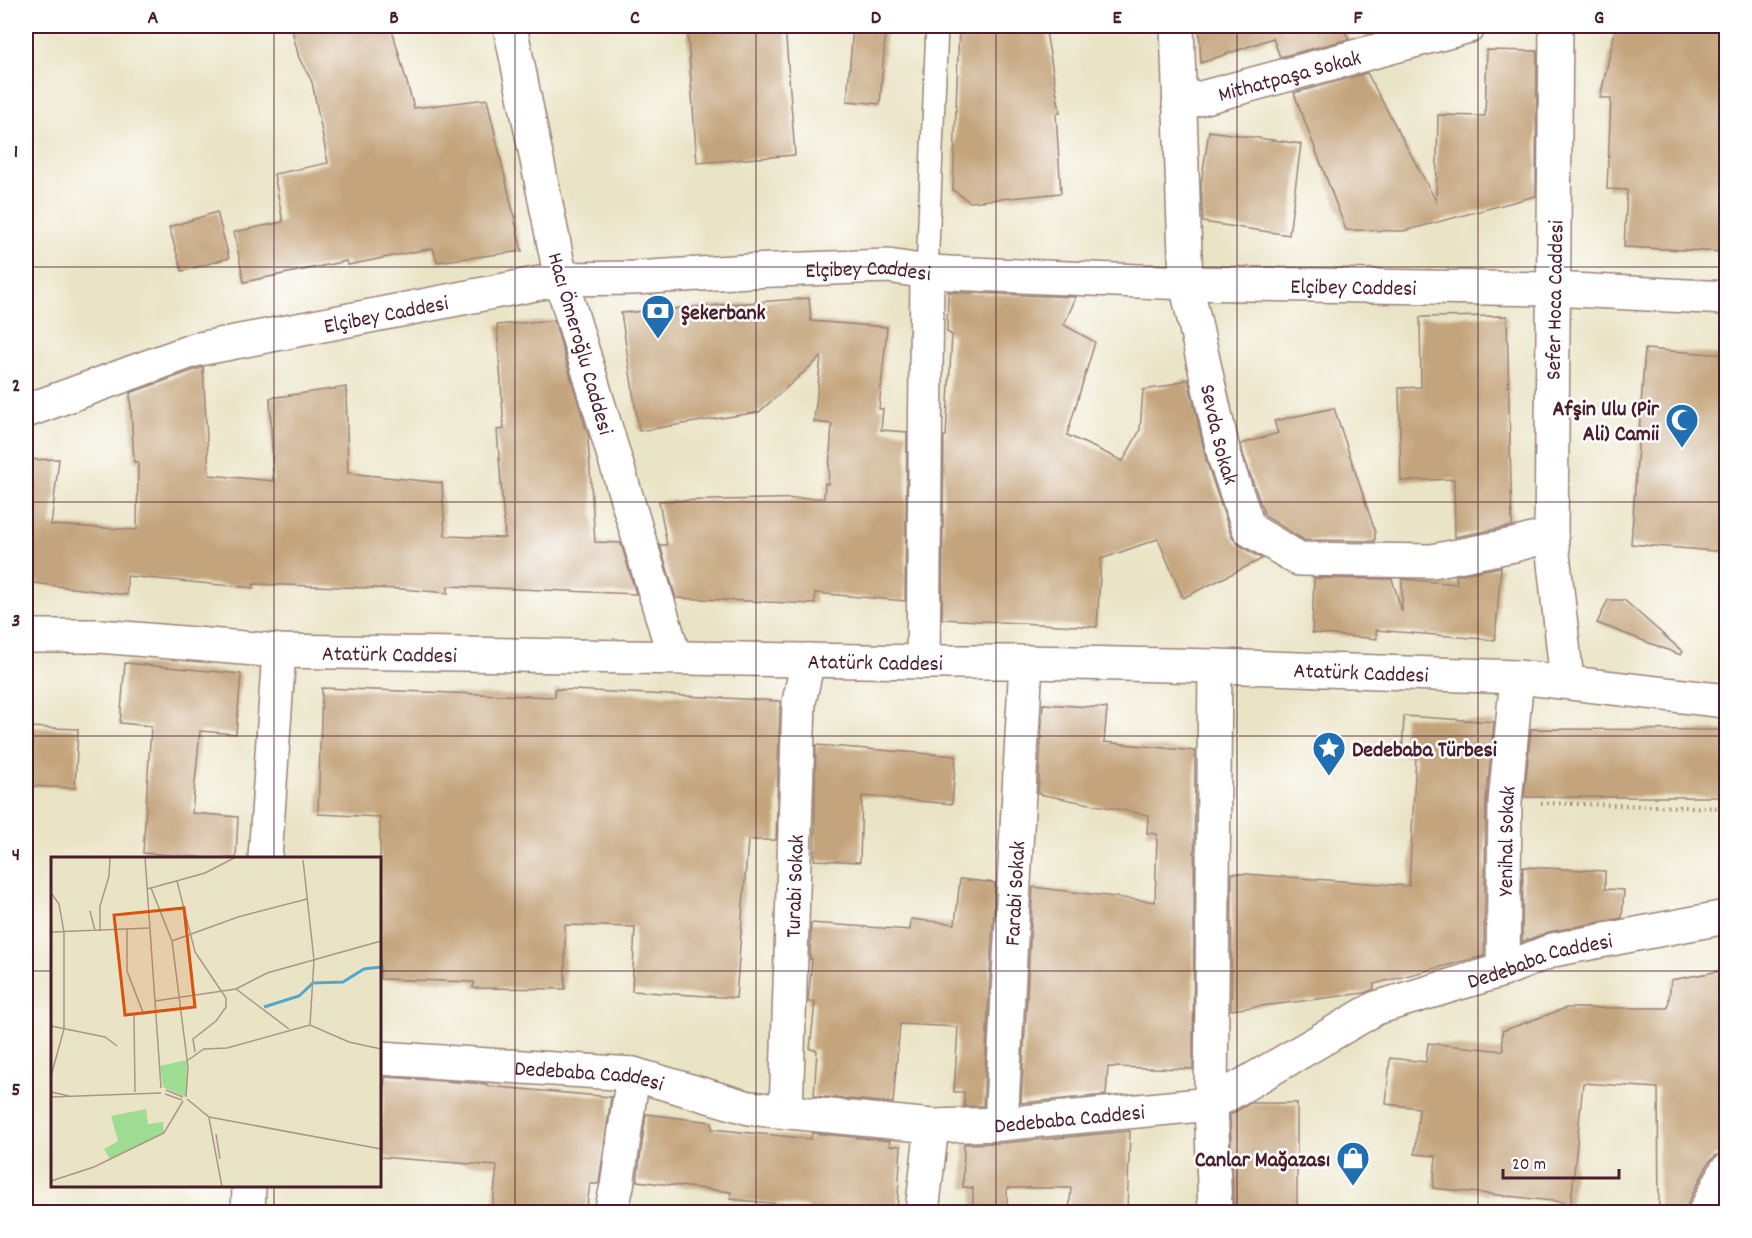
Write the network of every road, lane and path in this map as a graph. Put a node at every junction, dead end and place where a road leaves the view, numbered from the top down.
1 (510, 26) edge
2 (937, 26) edge
3 (1177, 26) edge
4 (1469, 26) edge
5 (1556, 26) edge
6 (1179, 104) junction
7 (927, 272) junction
8 (561, 279) junction
9 (1186, 283) junction
10 (1553, 289) junction
11 (1726, 298) edge
12 (26, 411) edge
13 (1551, 535) junction
14 (26, 636) edge
15 (279, 651) junction
16 (674, 656) junction
17 (808, 660) junction
18 (923, 662) junction
19 (1026, 662) junction
20 (1215, 666) junction
21 (1517, 677) junction
22 (1567, 681) junction
23 (1726, 701) edge
24 (1505, 802) junction
25 (1726, 808) edge
26 (265, 857) edge
27 (1726, 917) edge
28 (1503, 970) junction
29 (381, 1058) edge
30 (633, 1074) junction
31 (1211, 1104) junction
32 (786, 1112) junction
33 (1001, 1124) junction
34 (932, 1125) junction
35 (1726, 1171) edge
36 (249, 1187) edge
37 (248, 1212) edge
38 (611, 1212) edge
39 (922, 1212) edge
40 (1215, 1212) edge
41 (1705, 1212) edge

1 - 8 street, Hacı Ömeroğlu Caddesi
2 - 7 lane
3 - 6 street, Sevda Sokak
4 - 6 street, Mithatpaşa Sokak
5 - 10 street, Sefer Hoca Caddesi
6 - 9 street, Sevda Sokak
7 - 8 street, Elçibey Caddesi
7 - 9 street, Elçibey Caddesi
7 - 18 street
8 - 12 street, Elçibey Caddesi
8 - 16 street, Hacı Ömeroğlu Caddesi
9 - 10 street, Elçibey Caddesi
9 - 13 street, Sevda Sokak
10 - 11 street, Elçibey Caddesi
10 - 13 street, Sefer Hoca Caddesi
13 - 22 street, Sefer Hoca Caddesi
14 - 15 street, Atatürk Caddesi
15 - 16 street, Atatürk Caddesi
15 - 26 street
16 - 17 street, Atatürk Caddesi
17 - 18 street, Atatürk Caddesi
17 - 32 street, Turabi Sokak
18 - 19 street, Atatürk Caddesi
19 - 20 street, Atatürk Caddesi
19 - 33 street, Farabi Sokak
20 - 21 street, Atatürk Caddesi
20 - 31 street
21 - 22 street, Atatürk Caddesi
21 - 24 street, Yenihal Sokak
22 - 23 street, Atatürk Caddesi
24 - 25 path
24 - 28 street, Yenihal Sokak
27 - 28 street, Dedebaba Caddesi
28 - 31 street, Dedebaba Caddesi
29 - 30 street, Dedebaba Caddesi
30 - 32 street, Dedebaba Caddesi
30 - 38 street
31 - 33 street, Dedebaba Caddesi
31 - 40 street
32 - 34 street, Dedebaba Caddesi
33 - 34 street, Dedebaba Caddesi
34 - 39 street
35 - 41 street
36 - 37 street

